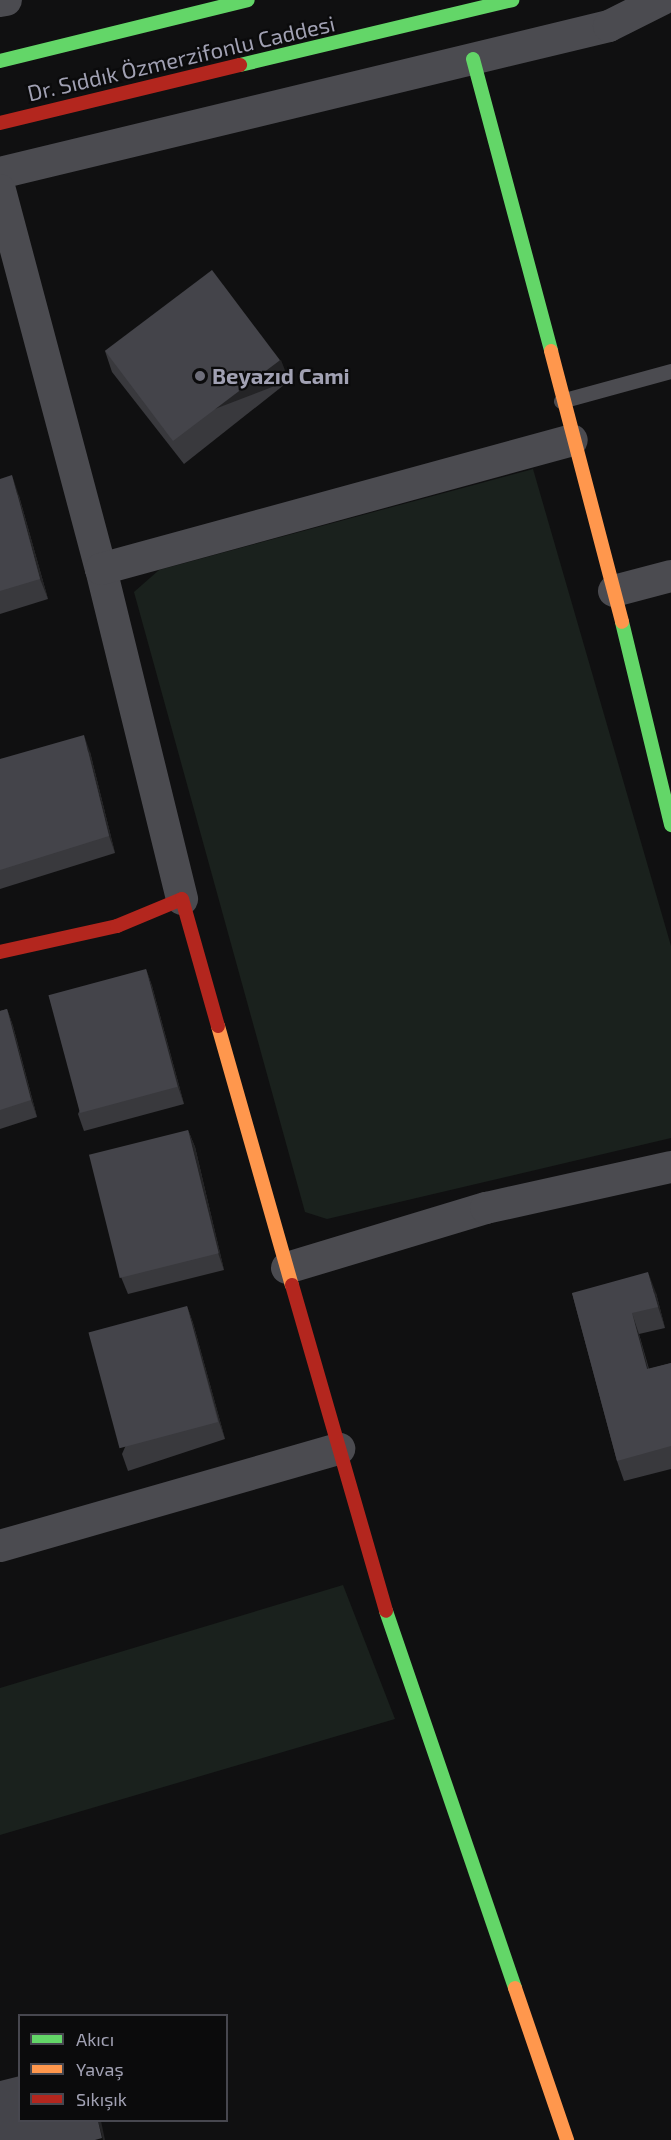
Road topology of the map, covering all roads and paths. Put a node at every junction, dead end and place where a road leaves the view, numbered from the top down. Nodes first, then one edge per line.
1 (6, 0) edge
2 (248, 0) edge
3 (512, 0) edge
4 (661, 0) edge
5 (0, 1) edge
6 (472, 59) junction
7 (0, 62) edge
8 (0, 123) edge
9 (0, 173) edge
10 (0, 190) edge
11 (671, 371) edge
12 (561, 401) junction
13 (572, 440) junction
14 (101, 569) junction
15 (671, 576) edge
16 (614, 591) junction
17 (671, 825) edge
18 (182, 899) junction
19 (0, 952) edge
20 (671, 1167) edge
21 (287, 1268) junction
22 (339, 1449) junction
23 (0, 1546) edge
24 (567, 2140) edge

1 - 5 street
2 - 7 street, Dr. Sıddık Özmerzifonlu Caddesi
3 - 8 street, Dr. Sıddık Özmerzifonlu Caddesi
4 - 6 street
6 - 9 street
6 - 12 street
10 - 14 street
11 - 12 lane
12 - 13 street
13 - 14 street
13 - 16 street
14 - 18 street
15 - 16 street
16 - 17 street
18 - 19 street
18 - 21 street
20 - 21 street
21 - 22 street
22 - 23 street
22 - 24 street

